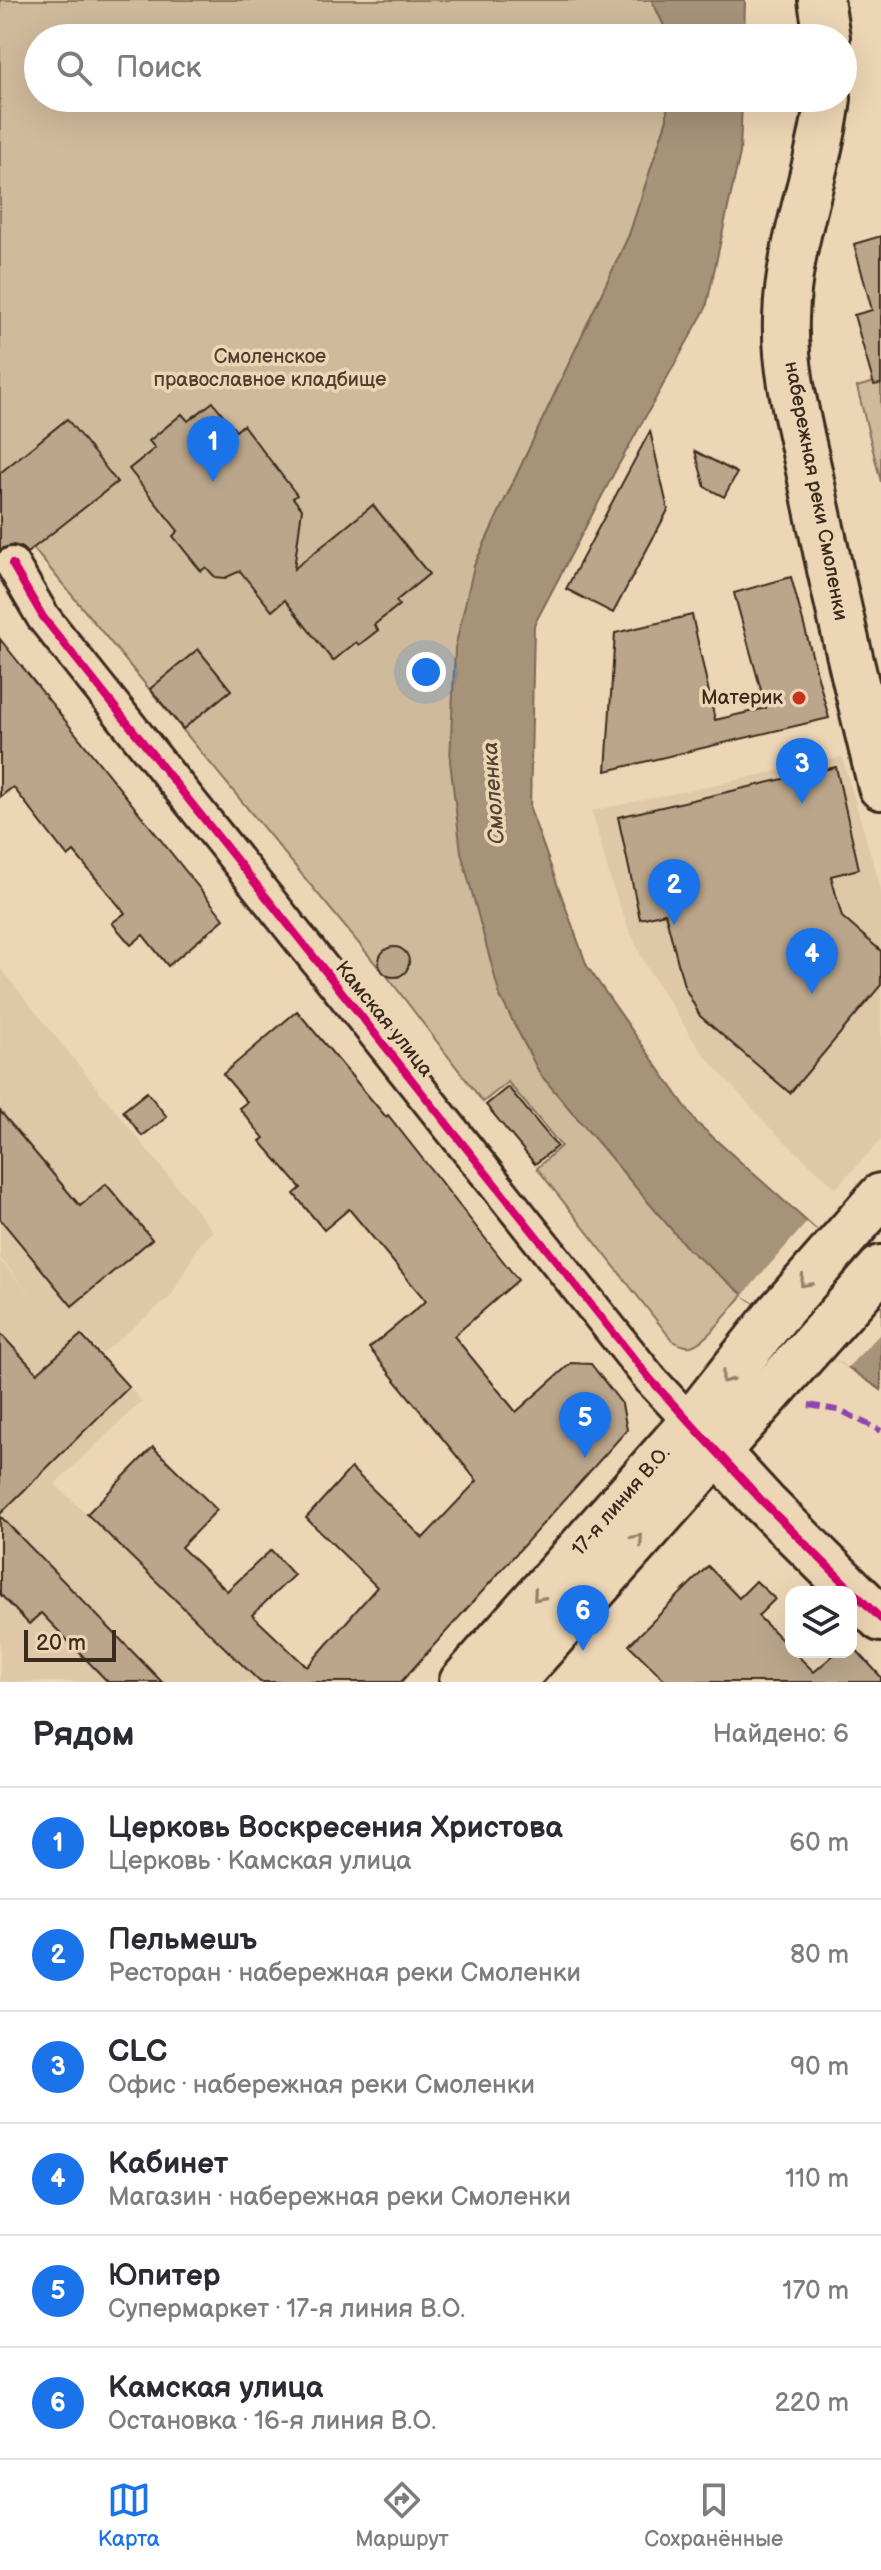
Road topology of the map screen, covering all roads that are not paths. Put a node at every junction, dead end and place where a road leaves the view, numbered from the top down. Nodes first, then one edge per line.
1 (821, 0) edge
2 (825, 24) edge
3 (826, 112) edge
4 (12, 564) dead end
5 (881, 787) edge
6 (881, 1196) edge
7 (875, 1273) edge
8 (704, 1437) junction
9 (881, 1619) edge
10 (462, 1682) edge
11 (512, 1682) edge

1 - 2 main road
3 - 5 main road, набережная реки Смоленки
4 - 8 street, Камская улица
6 -> 8 main road, 17-я линия В.О.
7 - 8 main road
8 - 9 main road, Камская улица
8 -> 10 main road, 17-я линия В.О.
11 -> 8 main road

